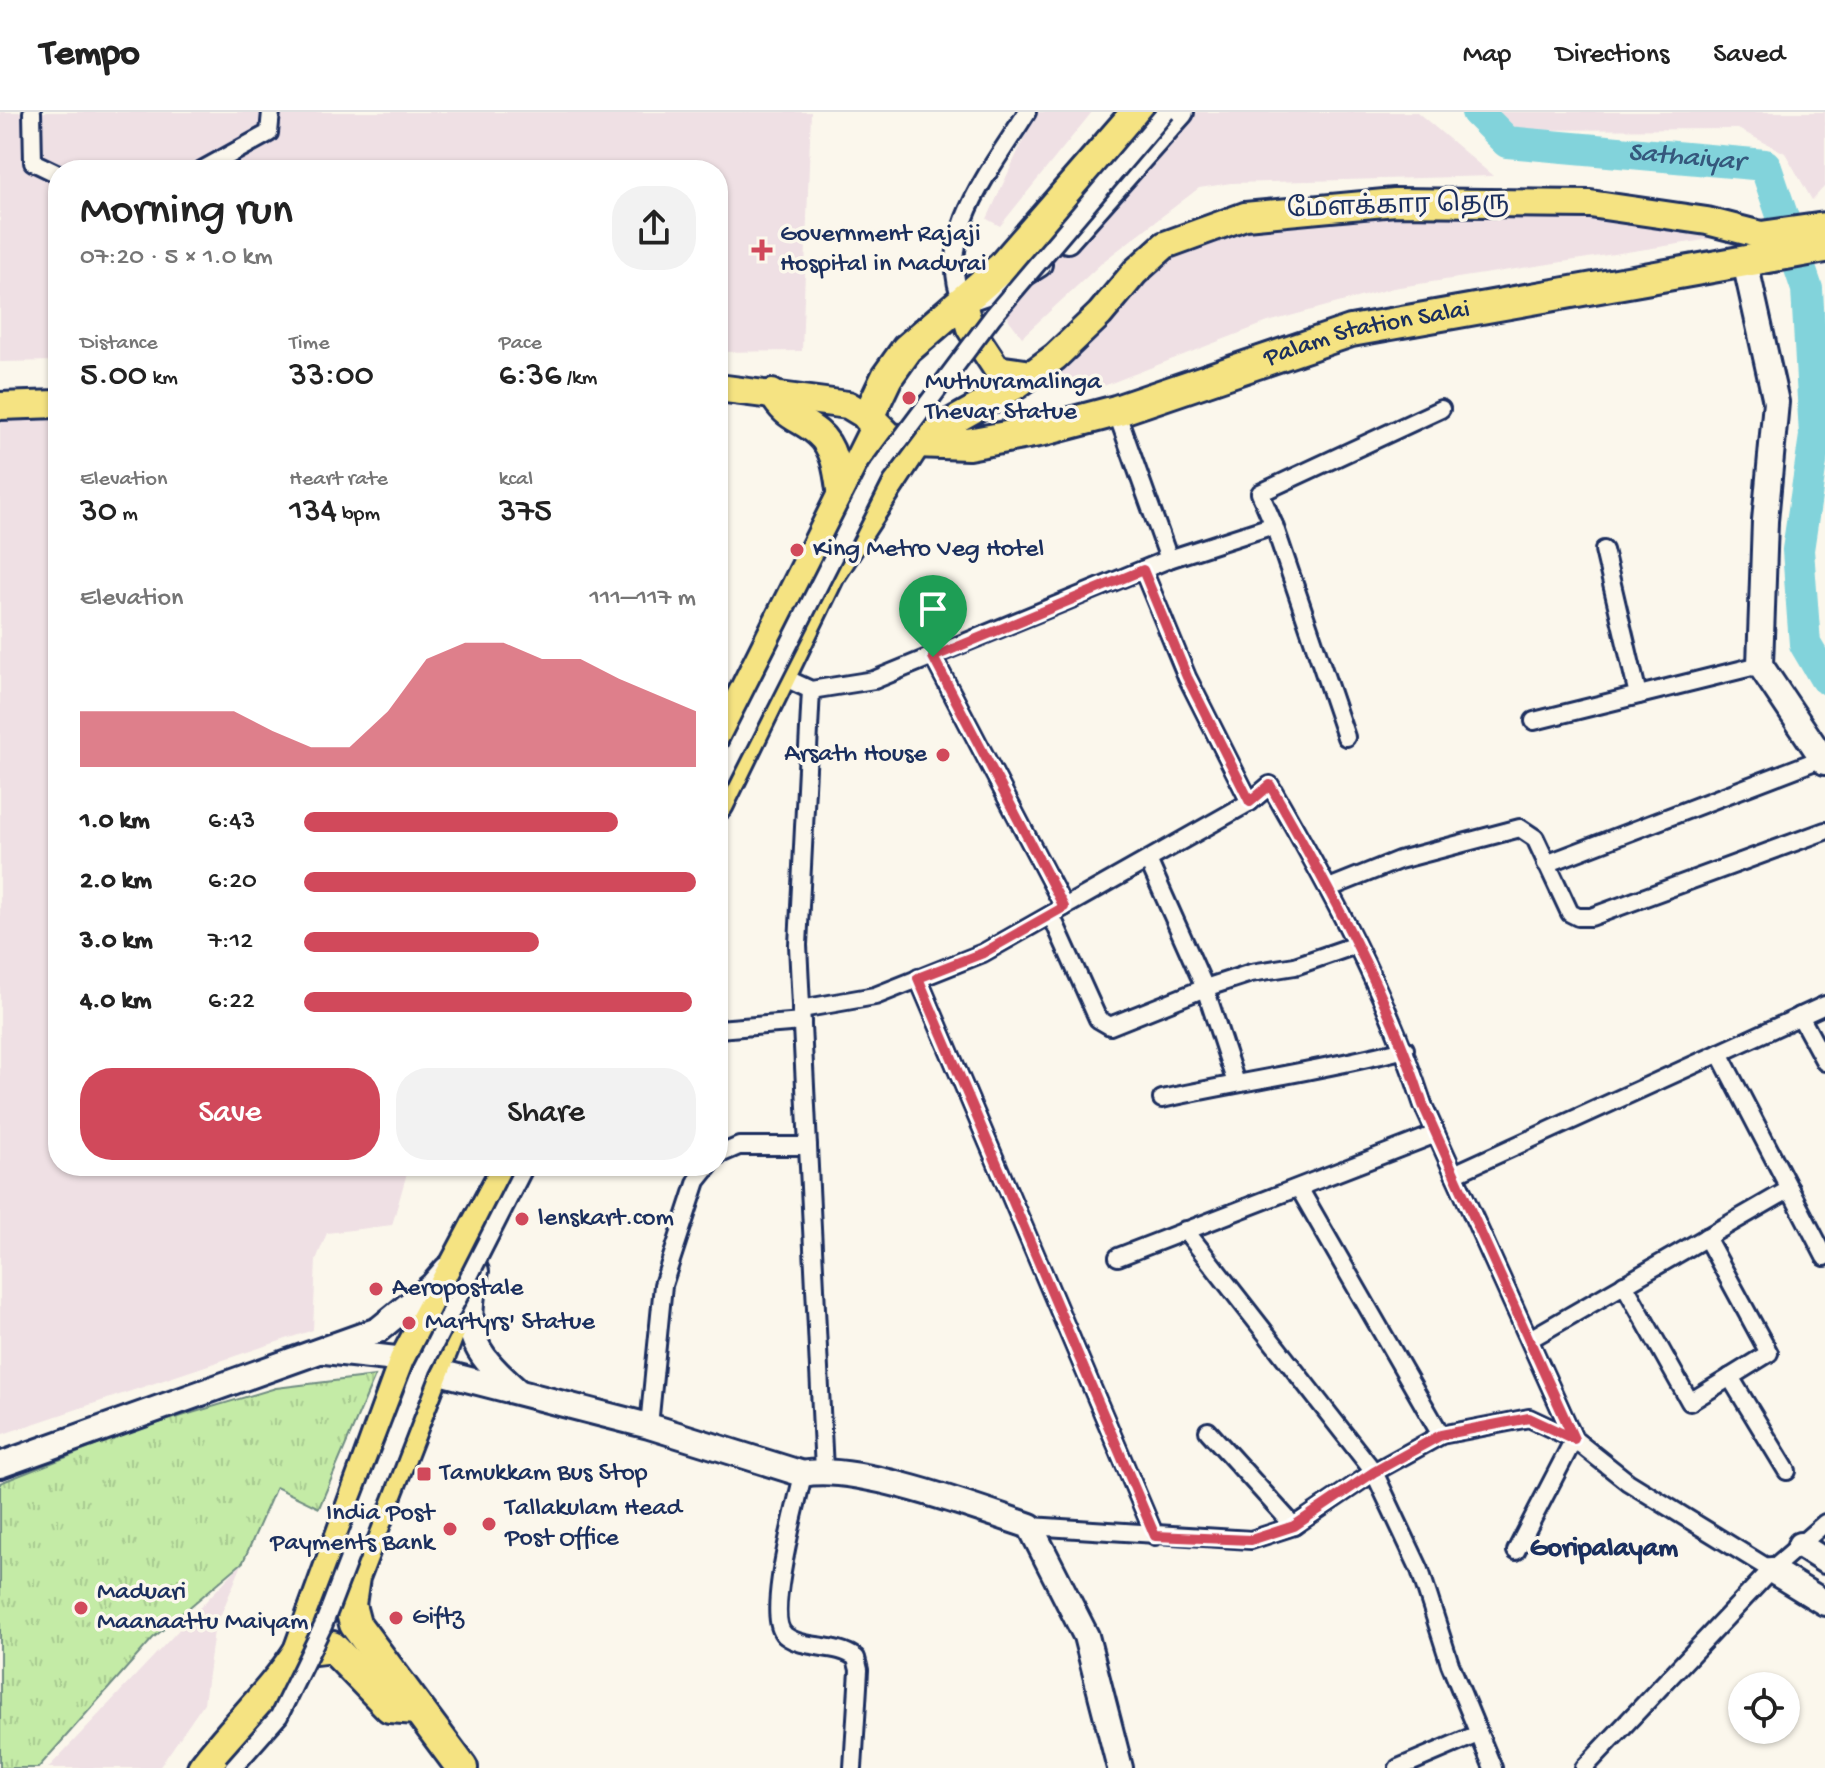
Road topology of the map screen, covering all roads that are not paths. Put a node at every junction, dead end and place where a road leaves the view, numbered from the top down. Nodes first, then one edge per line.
1 (32, 112) edge
2 (271, 112) edge
3 (1027, 112) edge
4 (1137, 112) edge
5 (1166, 112) edge
6 (1181, 112) edge
7 (220, 160) edge
8 (48, 169) edge
9 (1822, 234) edge
10 (1758, 252) junction
11 (962, 301) junction
12 (1032, 374) junction
13 (728, 389) edge
14 (772, 393) junction
15 (48, 404) edge
16 (0, 406) edge
17 (1441, 409) dead end
18 (1116, 411) junction
19 (872, 423) junction
20 (916, 442) junction
21 (841, 497) junction
22 (1274, 525) junction
23 (1604, 550) dead end
24 (1169, 559) junction
25 (1143, 570) junction
26 (933, 657) junction
27 (1760, 665) junction
28 (783, 677) junction
29 (811, 690) junction
30 (1638, 695) junction
31 (1534, 721) dead end
32 (728, 725) edge
33 (1346, 737) dead end
34 (1824, 760) edge
35 (728, 765) edge
36 (728, 784) edge
37 (1250, 802) junction
38 (1825, 831) edge
39 (1148, 860) junction
40 (1546, 864) junction
41 (1329, 888) junction
42 (1058, 911) junction
43 (1356, 945) junction
44 (918, 978) junction
45 (1205, 988) junction
46 (1825, 1005) edge
47 (801, 1016) junction
48 (1800, 1016) junction
49 (728, 1027) edge
50 (1405, 1049) junction
51 (1719, 1053) junction
52 (1825, 1062) edge
53 (1236, 1083) junction
54 (1162, 1099) dead end
55 (1436, 1134) junction
56 (808, 1146) junction
57 (728, 1151) edge
58 (1454, 1174) junction
59 (504, 1176) edge
60 (520, 1176) edge
61 (526, 1176) edge
62 (701, 1176) edge
63 (1299, 1188) junction
64 (1790, 1189) junction
65 (1185, 1230) junction
66 (1706, 1237) junction
67 (1118, 1257) dead end
68 (1825, 1257) edge
69 (471, 1258) junction
70 (1624, 1284) junction
71 (1530, 1339) junction
72 (319, 1350) junction
73 (418, 1365) junction
74 (1730, 1377) junction
75 (519, 1393) junction
76 (649, 1426) junction
77 (1208, 1431) dead end
78 (1441, 1435) junction
79 (1574, 1439) junction
80 (0, 1465) edge
81 (1787, 1471) dead end
82 (814, 1472) junction
83 (1374, 1472) junction
84 (1825, 1523) edge
85 (1030, 1526) junction
86 (1294, 1526) junction
87 (1155, 1536) junction
88 (1800, 1545) junction
89 (1516, 1551) dead end
90 (1825, 1561) edge
91 (1771, 1570) junction
92 (1825, 1603) edge
93 (299, 1651) junction
94 (417, 1709) junction
95 (1478, 1734) junction
96 (203, 1768) edge
97 (233, 1768) edge
98 (462, 1768) edge
99 (853, 1768) edge
100 (1120, 1768) edge
101 (1398, 1768) edge
102 (1493, 1768) edge
103 (1584, 1768) edge

1 - 8 street
2 - 7 street
3 - 11 street
4 - 11 highway
5 - 35 street, bridge
6 - 11 street
9 - 10 highway, Palam Station Salai
10 - 12 main road, மேளக்கார தெரு
10 - 18 highway, Palam Station Salai
10 - 27 street
11 - 12 main road
11 - 19 highway
12 - 20 main road, மேளக்கார தெரு
13 - 14 main road
14 - 19 main road
14 - 21 main road
15 - 16 main road
17 - 22 street
18 - 20 highway, Palam Station Salai
18 - 24 street
19 - 20 highway, Palam Station Salai
19 - 21 highway
20 - 28 highway
21 - 32 highway
22 - 24 street
22 - 33 street
23 - 30 street
24 - 25 street
25 - 26 street
25 - 37 street
26 - 29 street
26 - 42 street
27 - 30 street
27 - 34 street
28 - 29 street
28 - 36 highway
29 - 47 street
30 - 31 street
34 - 40 street
37 - 39 street
37 - 41 street
38 - 40 street
39 - 42 street
39 - 45 street
40 - 41 street
41 - 43 street
42 - 44 street
42 - 45 street
43 - 45 street
43 - 50 street
44 - 47 street
44 - 87 street
45 - 53 street
46 - 48 street
47 - 49 street
47 - 56 street
48 - 51 street
48 - 52 street
50 - 53 street
50 - 55 street
51 - 58 street
51 - 64 street
53 - 54 street
55 - 58 street
55 - 63 street
56 - 57 street
56 - 82 street
58 - 71 street
59 - 69 highway
60 - 97 street, bridge
61 - 69 highway
62 - 76 street
63 - 65 street
63 - 78 street
64 - 66 street
64 - 68 street
65 - 67 street
65 - 83 street
66 - 70 street
66 - 74 street
69 - 72 street
69 - 73 highway
69 - 75 street
70 - 71 street
70 - 74 street
71 - 79 street
72 - 73 street
72 - 80 street
73 - 75 street
73 - 93 highway
73 - 94 highway
74 - 81 street
75 - 76 street
76 - 82 street
77 - 86 street
78 - 79 street
78 - 83 street
79 - 89 street
79 - 91 street
82 - 85 street
82 - 99 street
83 - 86 street
83 - 95 street
84 - 88 street
85 - 87 street
85 - 100 street
86 - 87 street
88 - 90 street
88 - 91 street
91 - 92 street
91 - 103 street
93 - 94 highway
93 - 96 highway
94 - 98 highway
95 - 101 street
95 - 102 street

